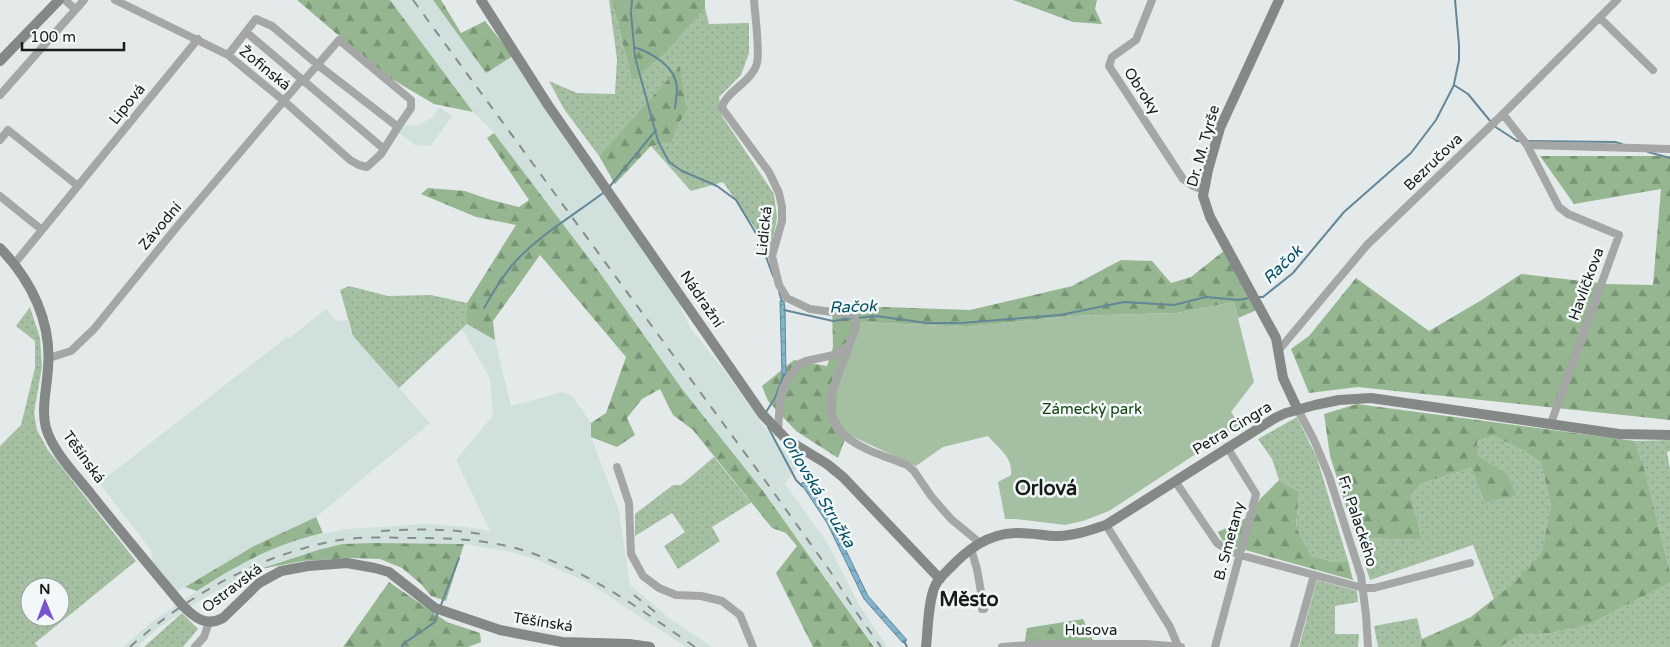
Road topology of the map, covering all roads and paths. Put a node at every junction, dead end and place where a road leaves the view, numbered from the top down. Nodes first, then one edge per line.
1 (59, 0) edge
2 (65, 0) edge
3 (84, 0) edge
4 (115, 0) edge
5 (480, 0) edge
6 (754, 0) edge
7 (1152, 0) edge
8 (1279, 0) edge
9 (1617, 0) edge
10 (75, 9) junction
11 (1600, 18) junction
12 (246, 32) junction
13 (198, 40) junction
14 (228, 55) junction
15 (0, 60) edge
16 (318, 65) junction
17 (1653, 70) dead end
18 (303, 81) junction
19 (0, 95) edge
20 (284, 101) junction
21 (1503, 114) junction
22 (398, 127) junction
23 (0, 140) edge
24 (1527, 145) junction
25 (1670, 149) edge
26 (383, 152) junction
27 (78, 186) junction
28 (1204, 190) junction
29 (0, 196) edge
30 (42, 230) junction
31 (0, 248) edge
32 (15, 263) junction
33 (849, 345) junction
34 (1278, 351) junction
35 (49, 358) junction
36 (1298, 410) junction
37 (1551, 424) junction
38 (778, 432) junction
39 (1670, 435) edge
40 (1227, 447) junction
41 (617, 467) dead end
42 (1175, 481) junction
43 (1106, 525) junction
44 (980, 543) junction
45 (971, 549) junction
46 (1240, 555) junction
47 (1470, 563) dead end
48 (1314, 575) junction
49 (940, 578) junction
50 (1363, 588) junction
51 (435, 608) joint
52 (982, 609) dead end
53 (209, 622) junction
54 (1179, 646) edge
55 (194, 647) edge
56 (650, 647) edge
57 (753, 647) edge
58 (926, 647) edge
59 (1002, 647) edge
60 (1214, 647) edge
61 (1294, 647) edge
62 (1368, 647) edge

1 - 15 street
2 - 10 street
3 - 10 street
4 - 13 street, Žofinská
5 - 38 street, Nádražní
6 - 33 street, Lidická
7 - 28 street, Obroky
8 - 28 street, Dr. M. Tyrše
9 - 11 street, Bezručova
10 - 19 street
11 - 17 street
11 - 21 street, Bezručova
12 - 14 street
12 - 16 street
12 - 18 street
13 - 14 street, Žofinská
13 - 27 street, Lipová
14 - 20 street, Žofinská
16 - 18 street, Závodní
16 - 22 street
16 - 22 street, Závodní
18 - 20 street, Závodní
18 - 26 street
20 - 26 street, Žofinská
20 - 35 street, Závodní
21 - 24 street, Havlíčkova
21 - 34 street, Bezručova
22 - 26 street
23 - 27 street
24 - 25 street
24 - 37 street, Havlíčkova
27 - 30 street, Lipová
28 - 34 street, Dr. M. Tyrše
29 - 30 street
30 - 32 street, Lipová
31 - 32 street, Těšínská
32 - 35 street, Těšínská
33 - 38 street
33 - 44 street, Lidická
34 - 36 street, Dr. M. Tyrše
35 - 53 street, Těšínská
36 - 37 street, Petra Cingra
36 - 40 street, Petra Cingra
36 - 50 street, Fr. Palackého
37 - 39 street, Petra Cingra
38 - 49 street, Nádražní
40 - 42 street, Petra Cingra
40 - 46 street, B. Smetany
41 - 57 street
42 - 43 street, Petra Cingra
42 - 46 street
43 - 44 street, Petra Cingra
43 - 54 street
44 - 45 street, Petra Cingra
45 - 49 street, Petra Cingra
45 - 52 street
46 - 48 street
46 - 60 street, B. Smetany
47 - 50 street
48 - 50 street
48 - 61 street
49 - 58 street, Petra Cingra
50 - 62 street, Fr. Palackého
51 - 53 street, Ostravská
51 - 56 street, Těšínská
53 - 55 street, Ostravská
54 - 59 street, Husova

